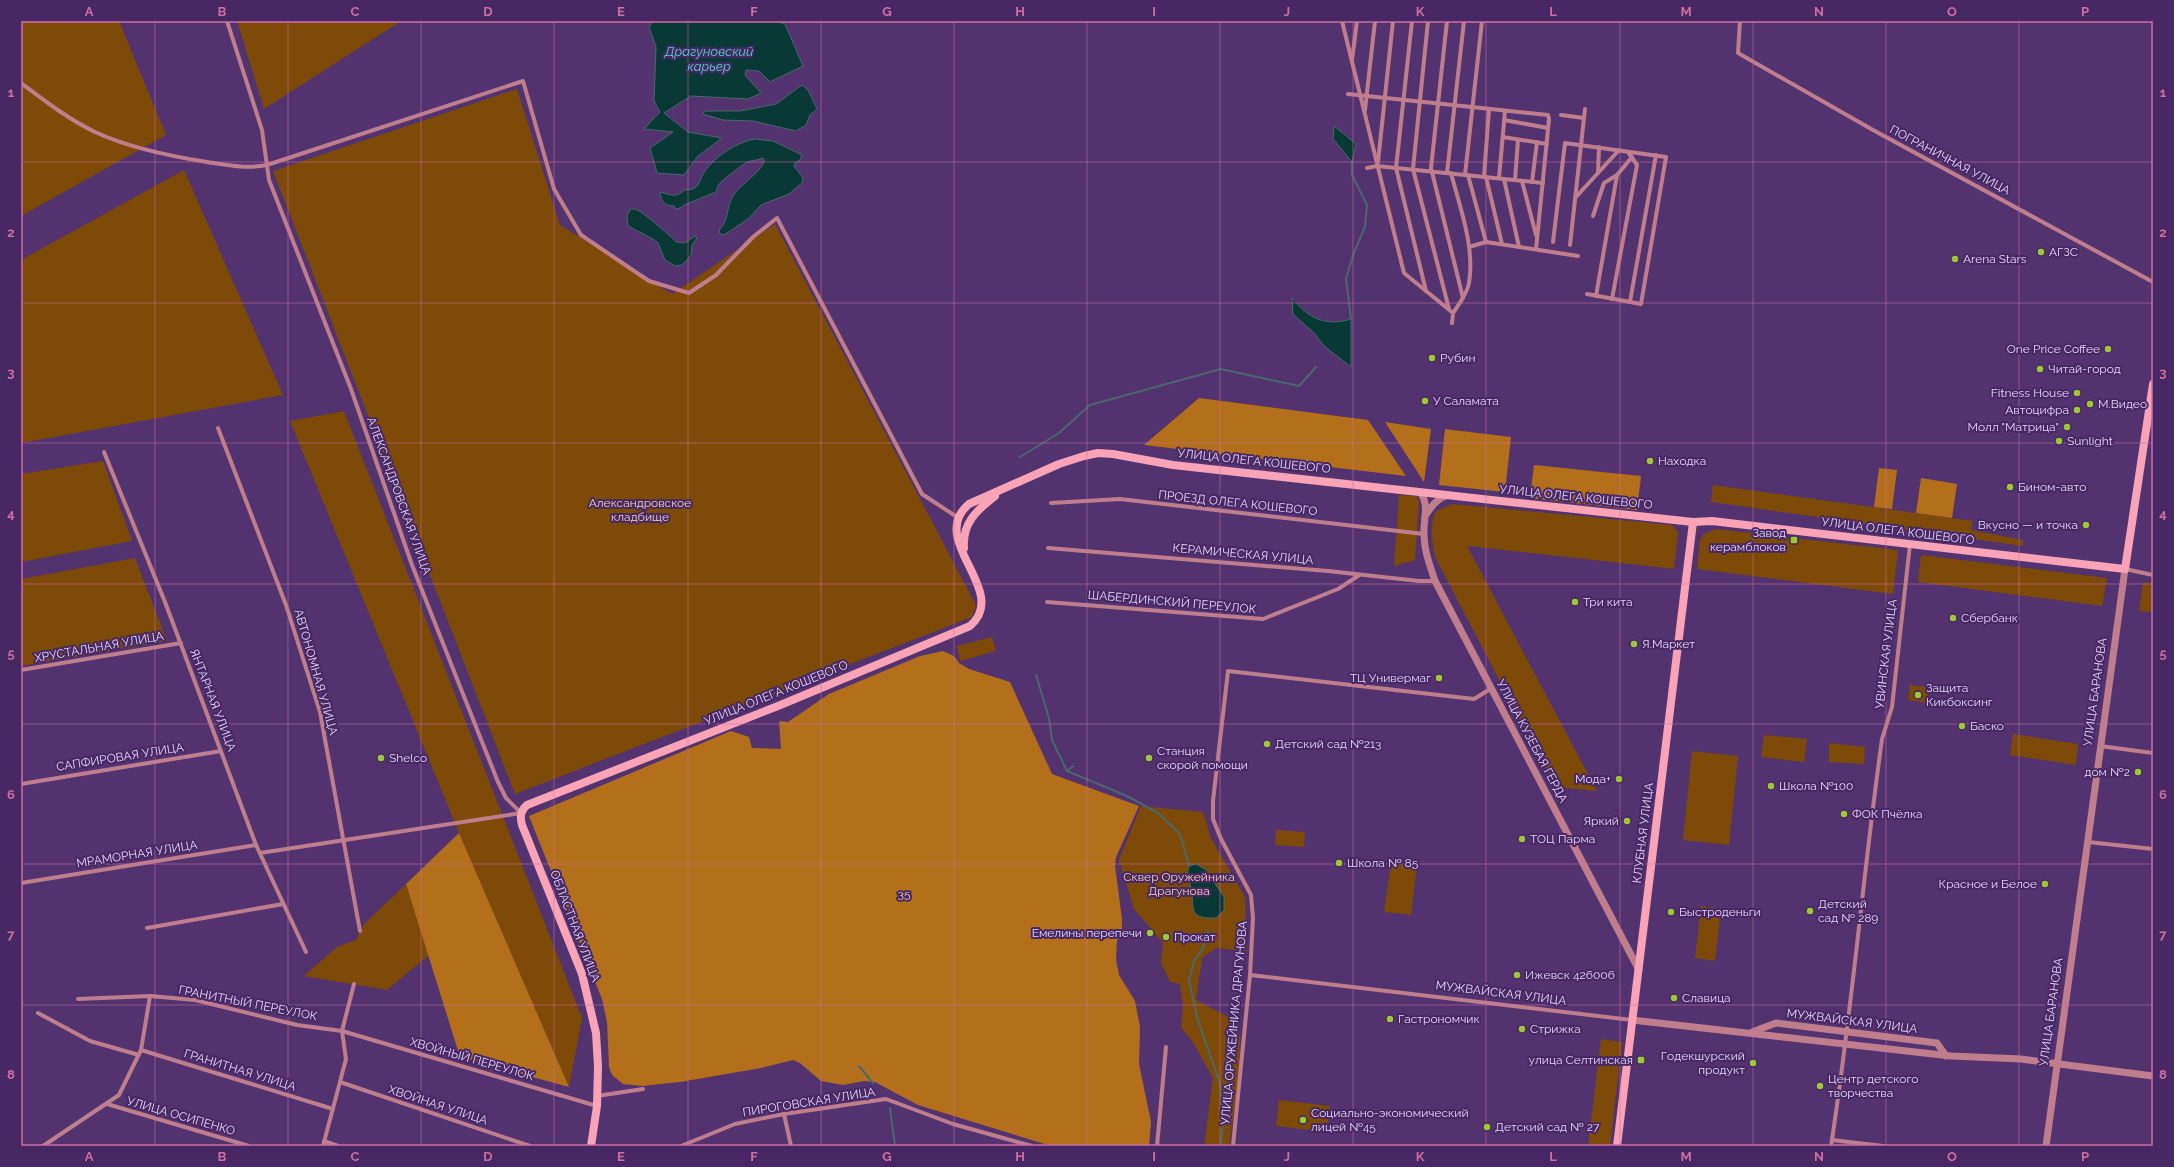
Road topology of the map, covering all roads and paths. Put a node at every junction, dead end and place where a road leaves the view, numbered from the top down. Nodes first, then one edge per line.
1 (226, 21) edge
2 (1342, 21) edge
3 (1357, 21) edge
4 (1375, 21) edge
5 (1393, 21) edge
6 (1412, 21) edge
7 (1428, 21) edge
8 (1447, 21) edge
9 (1464, 21) edge
10 (1482, 21) edge
11 (1740, 21) edge
12 (1352, 62) junction
13 (21, 83) edge
14 (1348, 94) dead end
15 (1360, 94) junction
16 (1367, 95) junction
17 (1385, 97) junction
18 (1403, 99) junction
19 (1420, 101) junction
20 (1438, 103) junction
21 (1455, 105) junction
22 (1473, 107) junction
23 (1585, 108) dead end
24 (1489, 109) junction
25 (1505, 111) junction
26 (1364, 112) junction
27 (1561, 115) dead end
28 (1584, 118) junction
29 (1504, 120) junction
30 (1548, 128) junction
31 (1503, 137) junction
32 (1518, 140) junction
33 (1537, 142) junction
34 (1547, 144) junction
35 (1581, 145) junction
36 (1599, 148) junction
37 (1619, 150) junction
38 (1628, 152) junction
39 (1656, 155) junction
40 (1632, 157) junction
41 (267, 165) junction
42 (1377, 166) junction
43 (1367, 168) dead end
44 (1396, 168) junction
45 (1413, 169) junction
46 (1432, 171) junction
47 (1449, 173) junction
48 (1598, 173) junction
49 (1467, 175) junction
50 (1617, 175) junction
51 (1485, 177) junction
52 (1501, 179) junction
53 (1514, 180) junction
54 (1522, 181) junction
55 (1532, 182) junction
56 (1543, 183) junction
57 (1575, 198) junction
58 (1592, 216) dead end
59 (1537, 238) junction
60 (1486, 242) junction
61 (1553, 242) dead end
62 (1502, 244) junction
63 (1570, 245) dead end
64 (1469, 246) junction
65 (1519, 247) junction
66 (1536, 249) junction
67 (1578, 256) dead end
68 (2153, 282) edge
69 (1426, 291) junction
70 (1587, 294) dead end
71 (1596, 296) junction
72 (1463, 298) junction
73 (1612, 299) junction
74 (1630, 302) junction
75 (1451, 311) junction
76 (1452, 323) dead end
77 (2153, 384) edge
78 (218, 428) dead end
79 (104, 452) dead end
80 (1003, 489) junction
81 (1420, 492) junction
82 (1449, 495) junction
83 (1051, 503) dead end
84 (1425, 516) junction
85 (957, 517) junction
86 (1693, 522) junction
87 (1424, 534) junction
88 (1910, 544) junction
89 (1048, 548) dead end
90 (965, 555) junction
91 (2125, 569) junction
92 (2153, 575) edge
93 (1358, 576) junction
94 (1435, 581) junction
95 (1047, 602) dead end
96 (181, 643) junction
97 (21, 670) edge
98 (1492, 688) junction
99 (2100, 746) junction
100 (221, 751) junction
101 (2153, 753) edge
102 (21, 784) edge
103 (521, 813) junction
104 (344, 840) junction
105 (2088, 842) junction
106 (256, 845) junction
107 (2153, 849) edge
108 (260, 853) junction
109 (21, 883) edge
110 (283, 904) junction
111 (147, 928) dead end
112 (360, 931) dead end
113 (306, 952) dead end
114 (1639, 970) junction
115 (1250, 975) junction
116 (354, 984) dead end
117 (150, 996) junction
118 (78, 999) dead end
119 (38, 1013) dead end
120 (1632, 1020) junction
121 (342, 1031) junction
122 (1847, 1031) junction
123 (1750, 1033) junction
124 (1845, 1044) junction
125 (1166, 1047) dead end
126 (141, 1050) junction
127 (139, 1055) junction
128 (1946, 1056) junction
129 (2056, 1064) junction
130 (2153, 1076) edge
131 (340, 1082) junction
132 (643, 1089) dead end
133 (597, 1096) junction
134 (107, 1104) junction
135 (597, 1106) junction
136 (333, 1109) junction
137 (784, 1114) junction
138 (1832, 1140) junction
139 (323, 1144) edge
140 (43, 1146) edge
141 (249, 1146) edge
142 (338, 1146) edge
143 (530, 1146) edge
144 (591, 1146) edge
145 (681, 1146) edge
146 (791, 1146) edge
147 (1032, 1146) edge
148 (1157, 1146) edge
149 (1233, 1146) edge
150 (1617, 1146) edge
151 (1831, 1146) edge
152 (1883, 1146) edge
153 (2046, 1146) edge

1 - 41 street, АЛЕКСАНДРОВСКАЯ УЛИЦА
2 - 12 street
3 - 12 street
4 - 16 street
5 - 17 street
6 - 18 street
7 - 19 street
8 - 20 street
9 - 21 street
10 - 22 street
11 - 68 street, ПОГРАНИЧНАЯ УЛИЦА
12 - 15 street
13 - 41 street
14 - 15 street
15 - 16 street
15 - 26 street
16 - 17 street
16 - 26 street
17 - 18 street
17 - 42 street
18 - 19 street
18 - 44 street
19 - 20 street
19 - 45 street
20 - 21 street
20 - 46 street
21 - 22 street
21 - 47 street
22 - 24 street
22 - 49 street
23 - 28 street
24 - 25 street
24 - 51 street
25 - 29 street
25 - 30 street
26 - 42 street
27 - 28 street
28 - 35 street
29 - 30 street
29 - 31 street
30 - 34 street
31 - 32 street
31 - 52 street
32 - 33 street
32 - 53 street
33 - 34 street
33 - 55 street
34 - 56 street
35 - 36 street
35 - 57 street
35 - 61 street
36 - 37 street
36 - 48 street
37 - 38 street
37 - 48 street
38 - 39 street
38 - 40 street
39 - 74 street
39 - 74 street
40 - 50 street
40 - 73 street
41 - 85 street
41 - 103 street, АЛЕКСАНДРОВСКАЯ УЛИЦА
42 - 43 street
42 - 44 street
42 - 69 street
44 - 45 street
44 - 69 street
45 - 46 street
45 - 75 street
46 - 47 street
46 - 72 street
47 - 49 street
47 - 64 street
48 - 57 street
49 - 51 street
49 - 60 street
50 - 58 street
50 - 71 street
51 - 52 street
51 - 62 street
52 - 53 street
52 - 65 street
53 - 54 street
54 - 55 street
54 - 59 street
55 - 56 street
56 - 59 street
57 - 63 street
59 - 66 street
60 - 62 street
60 - 64 street
62 - 65 street
64 - 72 street
65 - 66 street
66 - 67 street
69 - 75 street
70 - 71 street
71 - 73 street
72 - 75 street
73 - 74 street
75 - 76 street
77 - 91 main road, УЛИЦА БАРАНОВА
78 - 104 street, АВТОНОМНАЯ УЛИЦА
79 - 96 street, ЯНТАРНАЯ УЛИЦА
80 - 81 main road, УЛИЦА ОЛЕГА КОШЕВОГО
80 - 85 main road, УЛИЦА ОЛЕГА КОШЕВОГО
80 - 90 main road, УЛИЦА ОЛЕГА КОШЕВОГО
81 - 82 main road, УЛИЦА ОЛЕГА КОШЕВОГО
81 - 84 street, УЛИЦА КУЗЕБАЯ ГЕРДА
82 - 84 street
82 - 86 main road, УЛИЦА ОЛЕГА КОШЕВОГО
83 - 87 street, ПРОЕЗД ОЛЕГА КОШЕВОГО
84 - 87 street, УЛИЦА КУЗЕБАЯ ГЕРДА
85 - 90 main road, УЛИЦА ОЛЕГА КОШЕВОГО
86 - 88 main road, УЛИЦА ОЛЕГА КОШЕВОГО
86 - 114 main road, КЛУБНАЯ УЛИЦА
87 - 94 street, УЛИЦА КУЗЕБАЯ ГЕРДА
88 - 91 main road, УЛИЦА ОЛЕГА КОШЕВОГО
88 - 122 street, УВИНСКАЯ УЛИЦА
89 - 93 street, КЕРАМИЧЕСКАЯ УЛИЦА
90 - 103 main road, УЛИЦА ОЛЕГА КОШЕВОГО
91 - 92 street, УЛИЦА ОЛЕГА КОШЕВОГО
91 - 99 street, УЛИЦА БАРАНОВА
93 - 94 street, КЕРАМИЧЕСКАЯ УЛИЦА
93 - 95 street, ШАБЕРДИНСКИЙ ПЕРЕУЛОК
94 - 98 street, УЛИЦА КУЗЕБАЯ ГЕРДА
96 - 97 street, ХРУСТАЛЬНАЯ УЛИЦА
96 - 100 street, ЯНТАРНАЯ УЛИЦА
98 - 114 street, УЛИЦА КУЗЕБАЯ ГЕРДА
98 - 115 street, УЛИЦА ОРУЖЕЙНИКА ДРАГУНОВА
99 - 101 street
99 - 105 street, УЛИЦА БАРАНОВА
100 - 102 street, САПФИРОВАЯ УЛИЦА
100 - 106 street, ЯНТАРНАЯ УЛИЦА
103 - 104 street
103 - 133 main road, ОБЛАСТНАЯ УЛИЦА
104 - 108 street
104 - 112 street, АВТОНОМНАЯ УЛИЦА
105 - 107 street
105 - 129 street, УЛИЦА БАРАНОВА
106 - 108 street, ЯНТАРНАЯ УЛИЦА
106 - 109 street, МРАМОРНАЯ УЛИЦА
108 - 110 street, ЯНТАРНАЯ УЛИЦА
110 - 111 street
110 - 113 street, ЯНТАРНАЯ УЛИЦА
114 - 120 main road, КЛУБНАЯ УЛИЦА
115 - 120 street, МУЖВАЙСКАЯ УЛИЦА
115 - 149 street, УЛИЦА ОРУЖЕЙНИКА ДРАГУНОВА
116 - 121 street
117 - 118 street, ГРАНИТНЫЙ ПЕРЕУЛОК
117 - 121 street, ГРАНИТНЫЙ ПЕРЕУЛОК
117 - 126 street
119 - 127 street
120 - 123 street, МУЖВАЙСКАЯ УЛИЦА
120 - 150 main road, КЛУБНАЯ УЛИЦА
121 - 131 street
121 - 135 street, ХВОЙНЫЙ ПЕРЕУЛОК
122 - 123 street, МУЖВАЙСКАЯ УЛИЦА
122 - 124 street, УВИНСКАЯ УЛИЦА
122 - 128 street, МУЖВАЙСКАЯ УЛИЦА
123 - 124 street, МУЖВАЙСКАЯ УЛИЦА
124 - 128 street, МУЖВАЙСКАЯ УЛИЦА
124 - 138 street, УВИНСКАЯ УЛИЦА
125 - 148 street
126 - 127 street
126 - 136 street, ГРАНИТНАЯ УЛИЦА
127 - 134 street
128 - 129 street, МУЖВАЙСКАЯ УЛИЦА
129 - 130 street, МУЖВАЙСКАЯ УЛИЦА
129 - 153 street, УЛИЦА БАРАНОВА
131 - 136 street
131 - 143 street, ХВОЙНАЯ УЛИЦА
132 - 133 street
133 - 135 main road, ОБЛАСТНАЯ УЛИЦА
134 - 140 street
134 - 141 street, УЛИЦА ОСИПЕНКО
135 - 144 main road, ОБЛАСТНАЯ УЛИЦА
136 - 139 street
137 - 145 street, ПИРОГОВСКАЯ УЛИЦА
137 - 146 street
137 - 147 street, ПИРОГОВСКАЯ УЛИЦА
138 - 151 street, УВИНСКАЯ УЛИЦА
138 - 152 street
139 - 142 street

